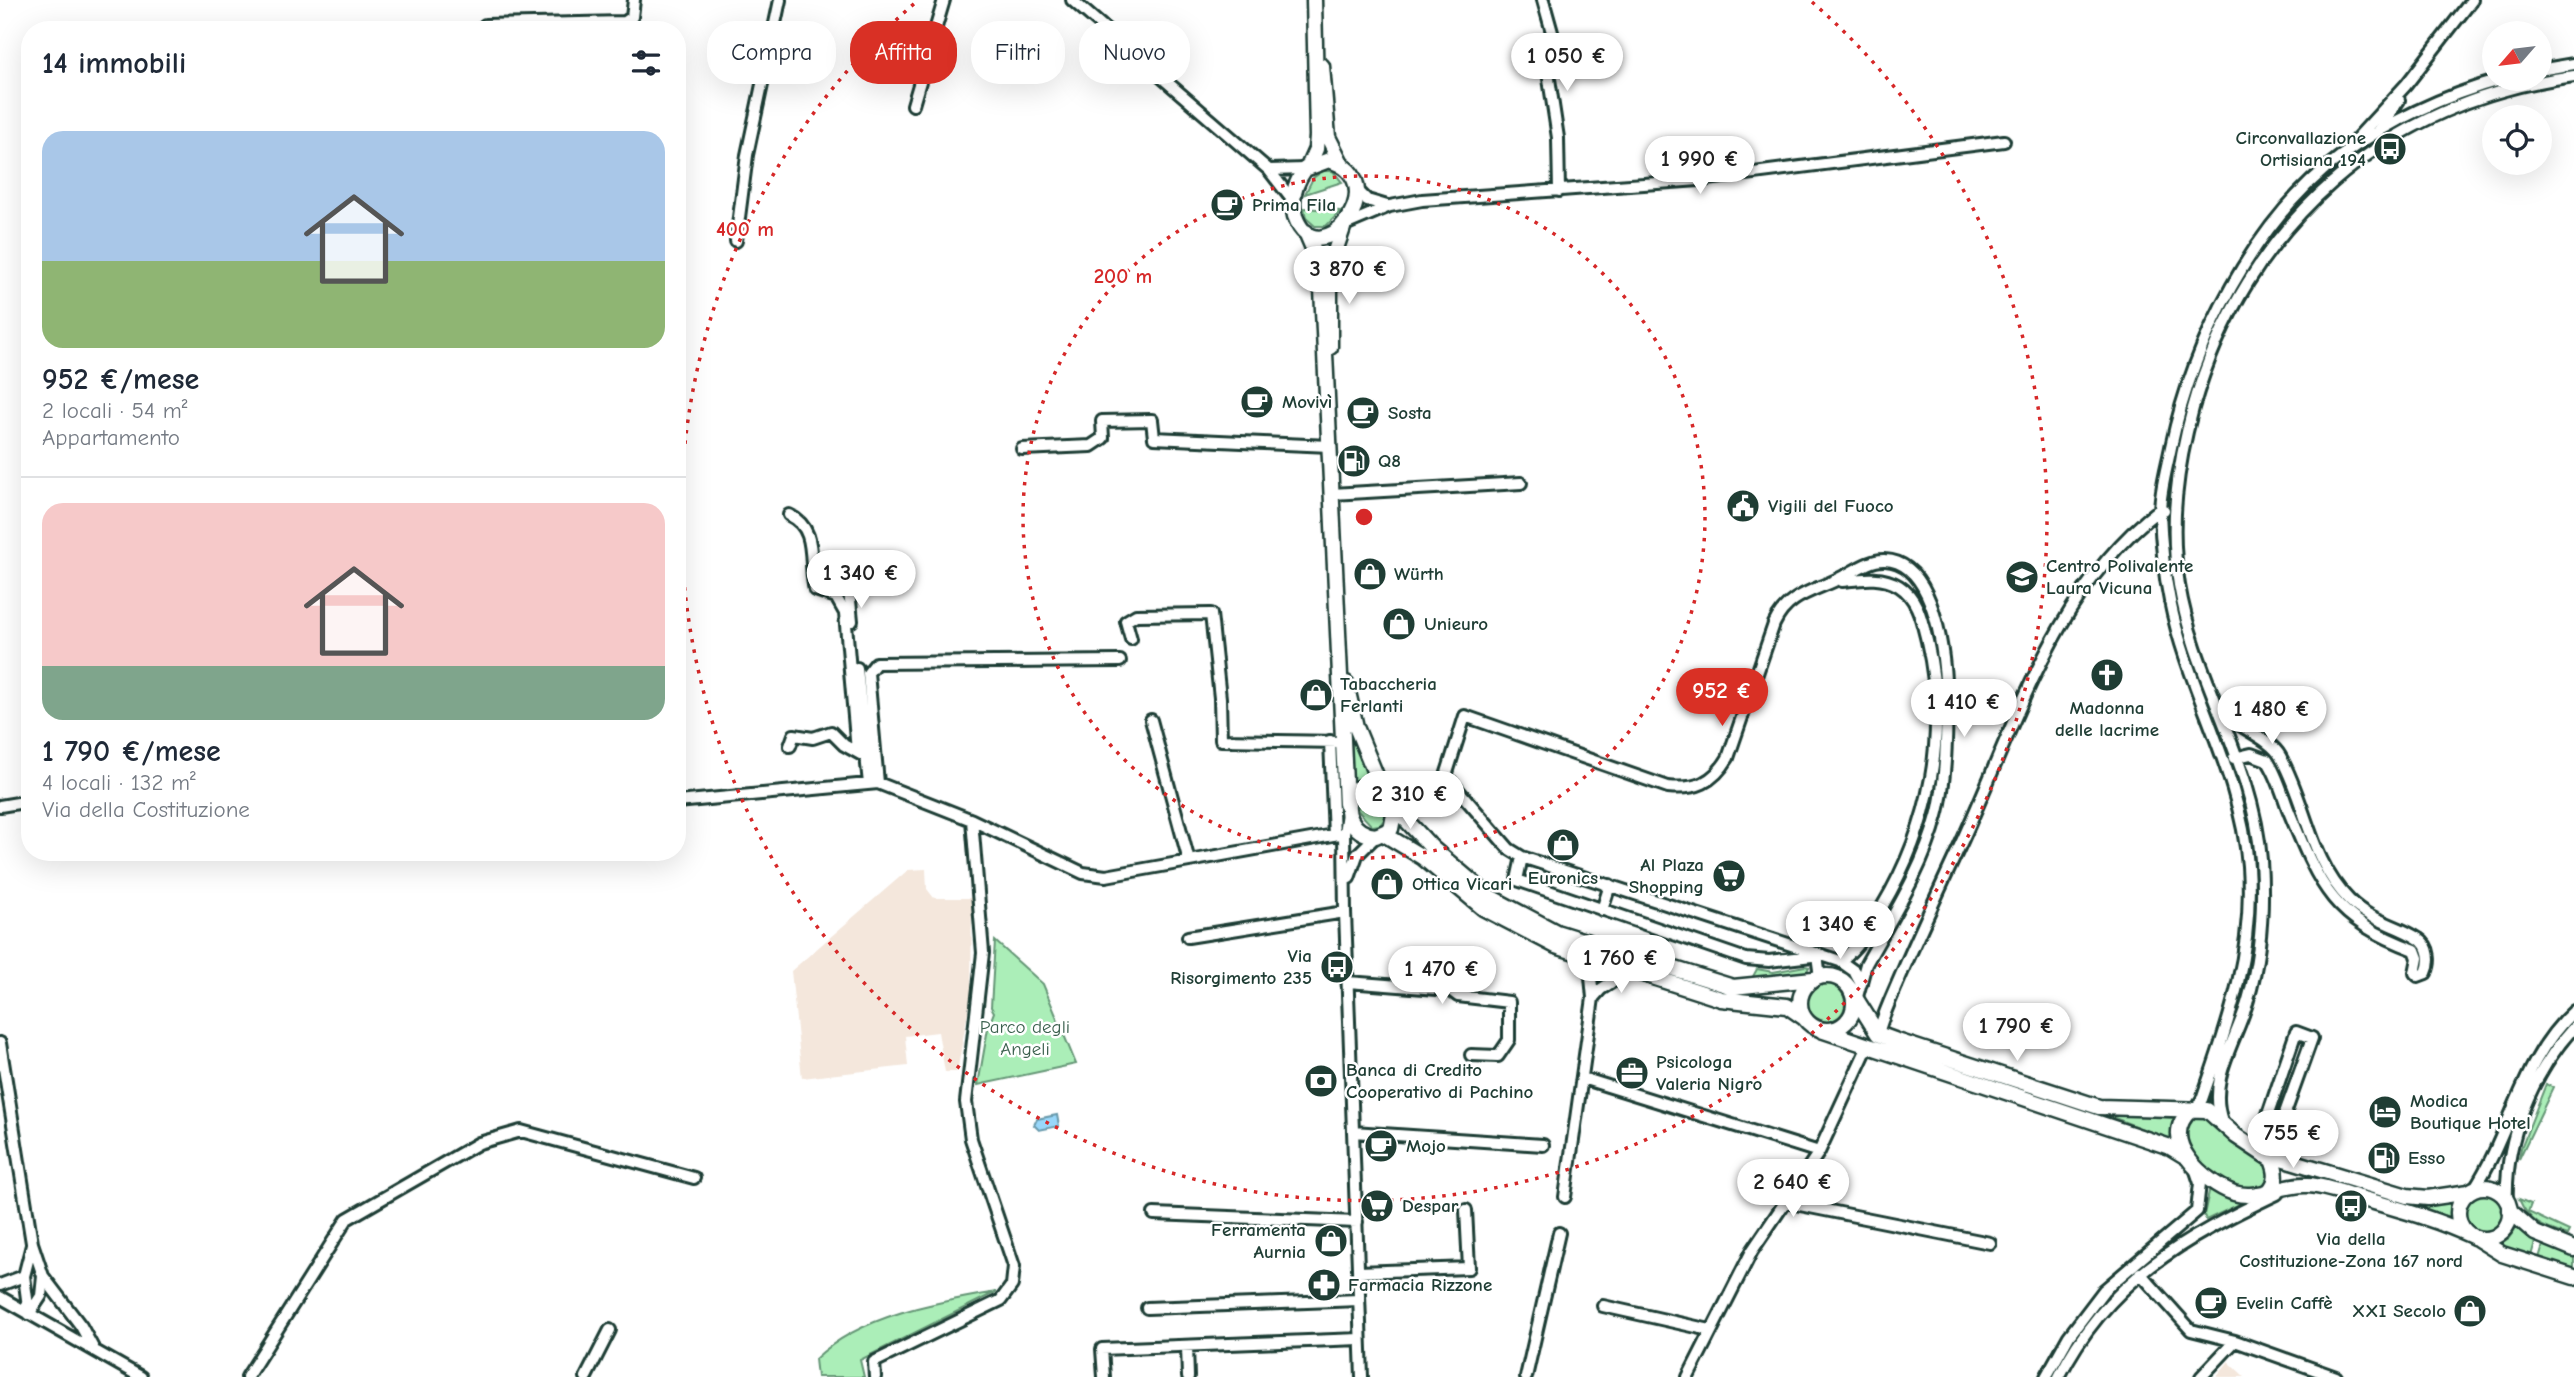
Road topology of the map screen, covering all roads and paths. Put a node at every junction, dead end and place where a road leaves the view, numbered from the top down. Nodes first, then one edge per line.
1 (634, 0) edge
2 (780, 0) edge
3 (944, 0) edge
4 (1072, 0) edge
5 (1314, 0) edge
6 (1543, 0) edge
7 (2472, 0) edge
8 (626, 21) edge
9 (1315, 24) junction
10 (2574, 64) edge
11 (2552, 68) edge
12 (2574, 76) edge
13 (2406, 85) junction
14 (2482, 87) edge
15 (2399, 100) junction
16 (913, 105) dead end
17 (2414, 112) junction
18 (2373, 130) junction
19 (2390, 138) junction
20 (2004, 141) dead end
21 (2362, 158) junction
22 (1343, 166) junction
23 (1307, 168) junction
24 (1269, 170) junction
25 (1355, 188) junction
26 (1559, 191) junction
27 (1293, 201) junction
28 (1390, 206) junction
29 (1344, 226) junction
30 (1306, 232) junction
31 (736, 241) dead end
32 (2244, 277) junction
33 (1327, 376) junction
34 (1330, 446) junction
35 (1022, 449) dead end
36 (1521, 483) dead end
37 (1332, 494) junction
38 (2160, 509) junction
39 (2174, 511) junction
40 (789, 515) dead end
41 (1835, 581) junction
42 (849, 590) dead end
43 (1338, 630) junction
44 (1131, 639) dead end
45 (1121, 661) dead end
46 (2216, 704) junction
47 (1151, 720) dead end
48 (2250, 734) junction
49 (2230, 737) junction
50 (1335, 741) junction
51 (2217, 741) junction
52 (790, 746) dead end
53 (2251, 754) junction
54 (862, 755) junction
55 (2225, 762) junction
56 (2240, 763) junction
57 (874, 784) junction
58 (1382, 790) junction
59 (686, 801) edge
60 (21, 802) edge
61 (0, 806) edge
62 (1395, 808) junction
63 (1346, 809) junction
64 (972, 820) junction
65 (1339, 834) junction
66 (1380, 835) junction
67 (1522, 857) junction
68 (1189, 861) junction
69 (1610, 885) junction
70 (1346, 891) junction
71 (1602, 910) junction
72 (1345, 912) junction
73 (1188, 937) dead end
74 (2247, 938) junction
75 (2260, 939) junction
76 (1582, 954) junction
77 (1817, 955) junction
78 (1837, 961) junction
79 (1631, 970) junction
80 (1818, 975) junction
81 (1348, 982) junction
82 (1855, 996) junction
83 (1593, 998) junction
84 (2574, 1011) edge
85 (1803, 1017) junction
86 (2574, 1027) edge
87 (1821, 1030) junction
88 (1878, 1034) junction
89 (0, 1043) edge
90 (1868, 1046) junction
91 (1471, 1055) dead end
92 (2535, 1071) junction
93 (1582, 1078) junction
94 (2193, 1110) junction
95 (2222, 1121) junction
96 (2281, 1128) junction
97 (1353, 1132) junction
98 (1543, 1145) dead end
99 (1819, 1152) junction
100 (2267, 1154) junction
101 (2191, 1162) junction
102 (694, 1178) dead end
103 (2297, 1185) junction
104 (2472, 1190) junction
105 (2267, 1192) junction
106 (1564, 1198) dead end
107 (1785, 1202) junction
108 (2252, 1206) junction
109 (2508, 1206) junction
110 (1466, 1210) dead end
111 (2197, 1211) junction
112 (1154, 1214) dead end
113 (1357, 1222) junction
114 (2203, 1231) junction
115 (1559, 1233) dead end
116 (2475, 1238) junction
117 (32, 1243) junction
118 (1990, 1243) dead end
119 (2574, 1249) edge
120 (1358, 1272) junction
121 (2140, 1273) junction
122 (24, 1276) junction
123 (43, 1276) junction
124 (2574, 1277) edge
125 (0, 1284) edge
126 (0, 1297) edge
127 (1359, 1300) junction
128 (1603, 1306) dead end
129 (1147, 1308) dead end
130 (29, 1314) junction
131 (611, 1330) dead end
132 (1710, 1330) junction
133 (1360, 1339) junction
134 (2235, 1341) junction
135 (1187, 1346) junction
136 (94, 1350) junction
137 (141, 1377) edge
138 (247, 1377) edge
139 (586, 1377) edge
140 (875, 1377) edge
141 (1104, 1377) edge
142 (1188, 1377) edge
143 (1362, 1377) edge
144 (1526, 1377) edge
145 (1688, 1377) edge
146 (2046, 1377) edge
147 (2059, 1377) edge
148 (2201, 1377) edge
149 (2336, 1377) edge

1 - 8 street
2 - 31 street
3 - 16 street
4 - 24 street
5 - 9 main road
6 - 26 street
7 - 13 street
9 - 22 main road
9 - 23 main road
10 - 11 street
12 - 19 street
13 - 15 street
13 - 18 street
14 - 17 street
15 - 17 street
15 - 18 street
17 - 18 street
18 - 19 street
18 - 21 street
18 - 32 street
19 - 21 street
20 - 26 street
21 - 32 street
22 - 23 main road
22 - 25 main road
23 - 24 street
23 - 27 main road
24 - 27 street
25 - 28 street
25 - 29 main road
26 - 28 street
27 - 30 main road
28 - 29 street
29 - 30 main road
29 - 33 main road
30 - 33 main road
32 - 38 street
32 - 39 street
33 - 34 main road
34 - 35 street
34 - 37 main road
36 - 37 street
37 - 43 main road
38 - 39 street
38 - 51 street
38 - 88 street
39 - 46 street
40 - 54 street
41 - 67 street
41 - 78 street
41 - 82 street
42 - 54 street
43 - 50 main road
43 - 58 main road
44 - 50 street
45 - 57 street
46 - 48 street
46 - 49 street
47 - 68 street
48 - 49 street
48 - 53 street
48 - 53 street
49 - 51 street
49 - 56 street
50 - 63 main road
50 - 65 street
51 - 55 street
52 - 54 street
53 - 56 street
54 - 57 street
55 - 56 street
55 - 74 street
56 - 75 street
57 - 59 street
57 - 64 street
58 - 62 main road
58 - 63 main road
60 - 61 street
62 - 66 main road
62 - 80 main road
63 - 65 street
63 - 66 main road
64 - 68 street
64 - 140 street
65 - 68 street
65 - 70 street
66 - 70 street
66 - 76 main road
67 - 69 street
67 - 71 street
69 - 71 street
69 - 77 street
70 - 72 street
71 - 77 street
72 - 73 street
72 - 81 street
74 - 75 street
74 - 94 street
75 - 95 street
76 - 79 main road
76 - 83 street
77 - 78 street
77 - 80 street
78 - 80 street
78 - 82 street
79 - 83 street
79 - 85 main road
80 - 82 main road
80 - 85 main road
81 - 91 street
81 - 97 street
82 - 87 main road
82 - 88 main road
83 - 93 street
84 - 92 street
85 - 87 main road
86 - 92 street
87 - 90 main road
88 - 94 main road
89 - 117 street
90 - 99 street
90 - 101 main road
92 - 104 street
92 - 109 street
93 - 99 street
93 - 106 street
94 - 95 main road
94 - 101 main road
95 - 100 main road
96 - 96 street
96 - 100 street
97 - 98 street
97 - 113 street
99 - 107 street
100 - 104 main road
100 - 105 main road
101 - 105 main road
101 - 111 street
102 - 138 street
103 - 105 main road
103 - 108 street
103 - 116 main road
104 - 109 main road
104 - 116 main road
105 - 108 street
107 - 118 street
107 - 132 street
108 - 114 street
109 - 116 main road
109 - 119 main road
110 - 120 street
111 - 114 street
111 - 146 street
112 - 113 street
113 - 120 street
114 - 121 street
115 - 144 street
116 - 124 main road
117 - 122 street
117 - 123 street
120 - 127 street
121 - 134 street
121 - 147 street
122 - 125 street
122 - 130 street
123 - 130 street
123 - 136 street
126 - 130 street
127 - 129 street
127 - 133 street
128 - 132 street
130 - 136 street
131 - 139 street
132 - 145 street
133 - 135 street
133 - 143 street
134 - 148 street
134 - 149 street
135 - 141 street
135 - 142 street
136 - 137 street

